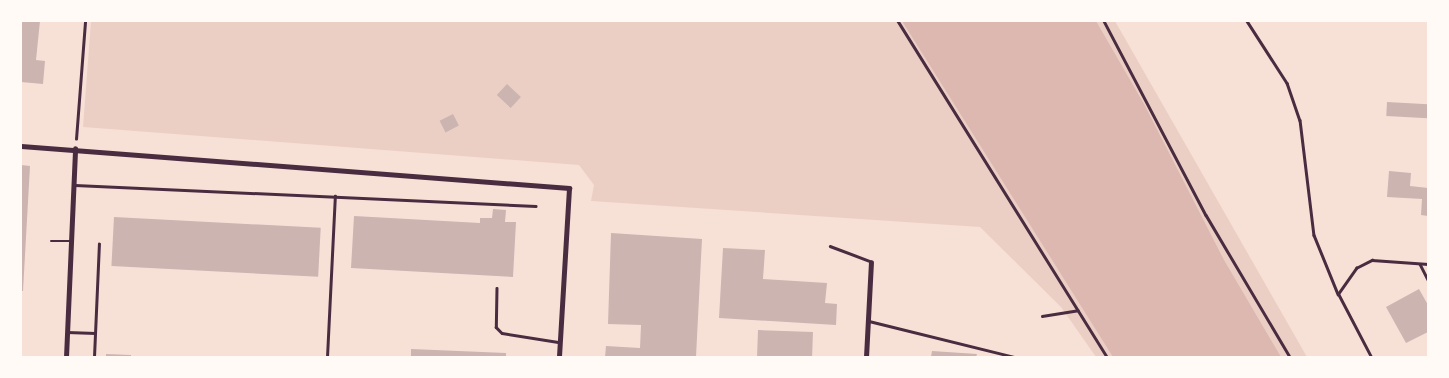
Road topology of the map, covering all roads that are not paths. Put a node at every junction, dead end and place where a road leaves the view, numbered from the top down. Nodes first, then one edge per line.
1 (1247, 21) edge
2 (21, 146) edge
3 (75, 148) junction
4 (75, 184) junction
5 (335, 196) junction
6 (536, 206) dead end
7 (72, 241) junction
8 (51, 242) dead end
9 (99, 244) dead end
10 (830, 246) dead end
11 (871, 262) joint
12 (1420, 264) junction
13 (1428, 264) edge
14 (1428, 280) edge
15 (498, 288) dead end
16 (1338, 294) junction
17 (868, 321) junction
18 (67, 332) junction
19 (95, 333) junction
20 (560, 342) junction
21 (66, 357) edge
22 (94, 357) edge
23 (327, 357) edge
24 (559, 357) edge
25 (866, 357) edge
26 (1014, 357) edge
27 (1371, 357) edge

1 - 16 lane
2 - 3 street
3 - 4 street
3 - 20 street
4 - 5 lane
4 - 7 street
5 - 6 lane
5 - 23 lane
7 - 8 lane
7 - 18 street
9 - 19 lane
10 - 11 lane
11 - 17 street
12 - 13 lane
12 - 14 lane
12 - 16 lane
15 - 20 lane
16 - 27 lane
17 - 25 street
17 - 26 lane
18 - 19 lane
18 - 21 street
19 - 22 lane
20 - 24 street

